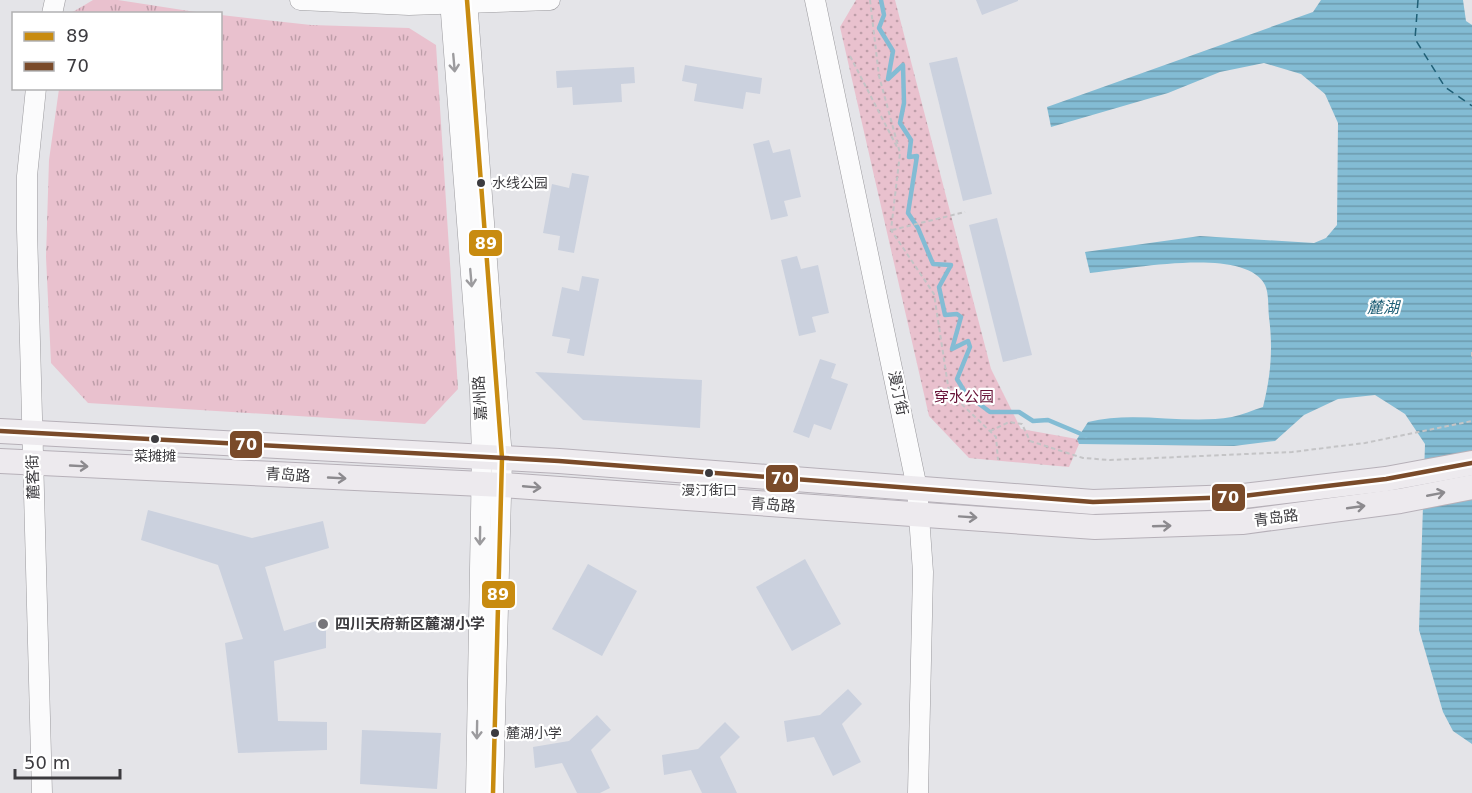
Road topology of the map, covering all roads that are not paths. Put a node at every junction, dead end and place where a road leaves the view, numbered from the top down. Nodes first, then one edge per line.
1 (300, 0) edge
2 (550, 0) edge
3 (815, 0) edge
4 (459, 2) edge
5 (36, 90) edge
6 (0, 431) edge
7 (31, 432) junction
8 (492, 458) junction
9 (0, 461) edge
10 (33, 463) junction
11 (1472, 463) edge
12 (492, 485) junction
13 (1472, 487) edge
14 (917, 488) junction
15 (921, 514) junction
16 (42, 793) edge
17 (476, 793) edge
18 (493, 793) edge
19 (918, 793) edge

1 - 4 street
2 - 4 street
3 - 14 street, 漫汀街
4 - 8 street, 嘉州路
5 - 7 street, 麓客街
6 - 7 main road, 青岛路
7 - 8 main road, 青岛路
7 - 10 street, 麓客街
8 - 12 street, 嘉州路
8 - 14 main road, 青岛路
9 - 10 main road, 青岛路
10 -> 12 main road, 青岛路
10 - 16 street, 麓客街
11 - 14 main road, 青岛路
12 -> 15 main road, 青岛路
12 -> 17 street, 嘉州路
12 - 18 street, 嘉州路
15 -> 13 main road, 青岛路
14 - 15 street, 漫汀街
15 - 19 street, 漫汀街

